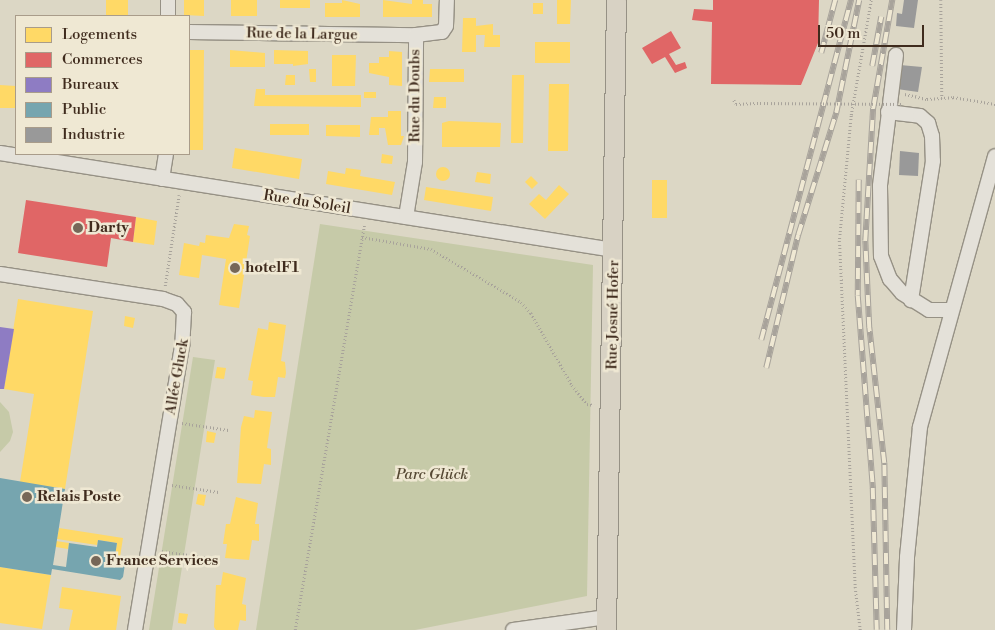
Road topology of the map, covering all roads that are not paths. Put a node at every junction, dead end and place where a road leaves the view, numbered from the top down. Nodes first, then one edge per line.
1 (168, 0) edge
2 (447, 0) edge
3 (616, 0) edge
4 (168, 15) edge
5 (190, 32) edge
6 (416, 35) junction
7 (896, 55) dead end
8 (888, 112) junction
9 (0, 153) edge
10 (166, 155) edge
11 (995, 156) edge
12 (162, 179) junction
13 (406, 217) junction
14 (614, 250) junction
15 (0, 274) edge
16 (912, 300) junction
17 (951, 310) junction
18 (607, 624) edge
19 (135, 630) edge
20 (513, 630) edge
21 (904, 630) edge

1 - 4 street
2 - 6 street, Rue du Doubs
3 - 14 main road, Rue Josué Hofer
5 - 6 street, Rue de la Largue
6 - 13 street, Rue du Doubs
7 - 8 street
8 - 16 street
8 - 16 street
9 - 12 street, Rue du Soleil
10 - 12 street
11 - 17 street
12 - 13 street, Rue du Soleil
13 - 14 street, Rue du Soleil
14 - 18 main road, Rue Josué Hofer
15 - 19 street, Allée Gluck
16 - 17 street
17 - 21 street
18 - 20 street

